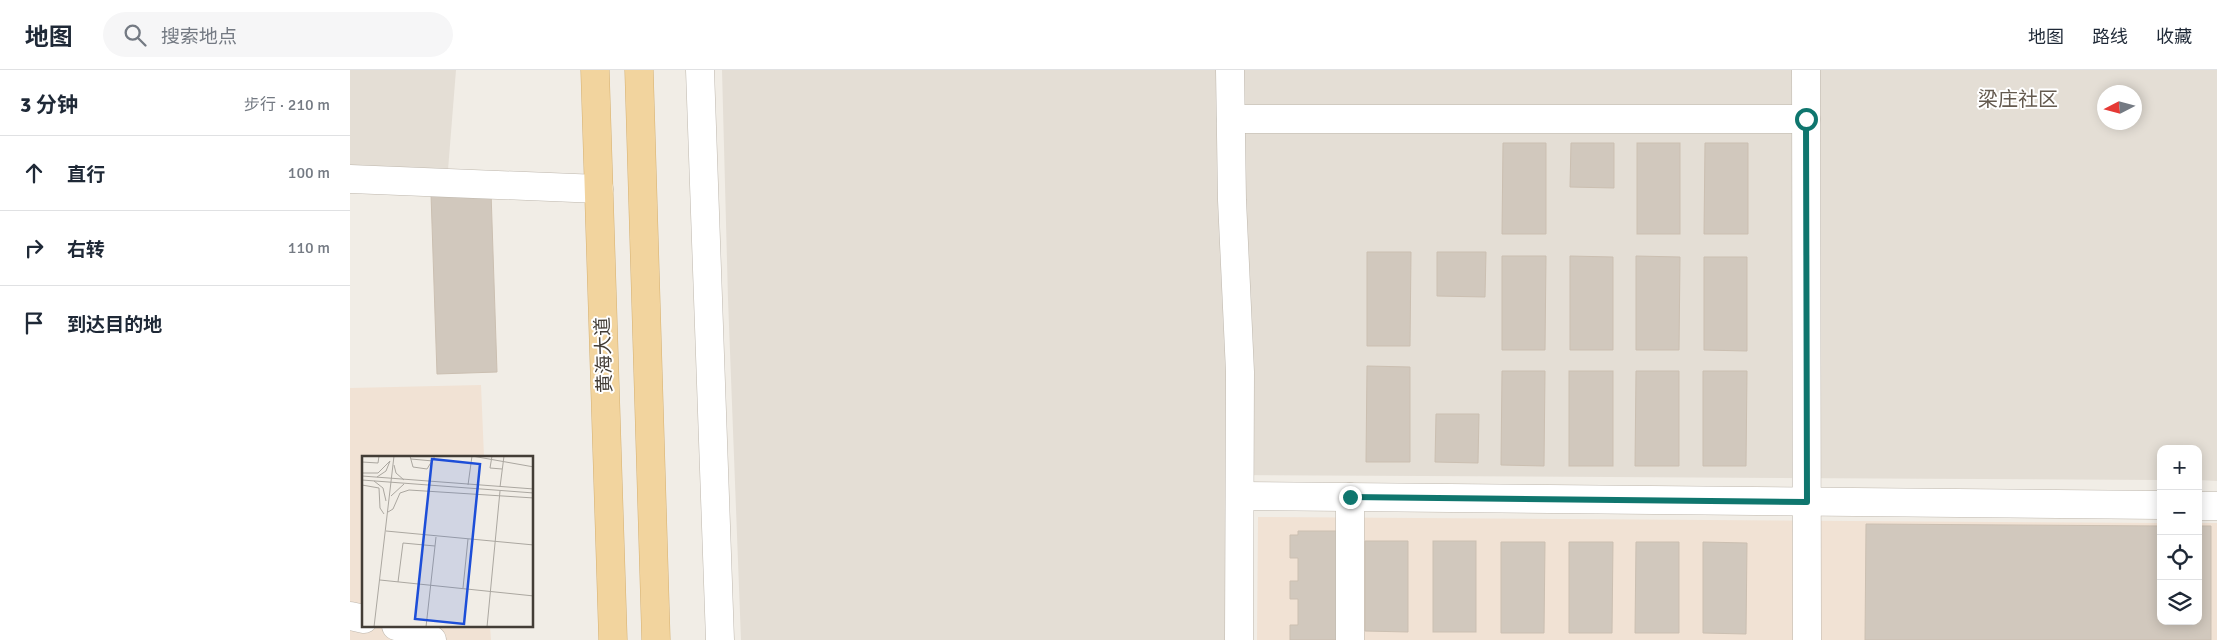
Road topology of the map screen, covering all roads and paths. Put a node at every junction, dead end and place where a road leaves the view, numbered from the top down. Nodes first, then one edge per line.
1 (595, 70) edge
2 (639, 70) edge
3 (700, 70) edge
4 (1230, 70) edge
5 (1806, 70) edge
6 (1231, 119) junction
7 (1806, 119) junction
8 (350, 180) edge
9 (599, 190) junction
10 (1240, 496) junction
11 (1350, 497) junction
12 (1807, 502) junction
13 (2157, 506) edge
14 (2202, 506) edge
15 (2217, 506) edge
16 (403, 628) edge
17 (432, 640) edge
18 (612, 640) edge
19 (656, 640) edge
20 (720, 640) edge
21 (1239, 640) edge
22 (1350, 640) edge
23 (1807, 640) edge

1 - 9 main road, 黄海大道
2 - 19 main road
3 - 20 street
4 - 6 street
5 - 7 street
6 - 7 street
6 - 10 street
7 - 12 street
8 - 9 street
9 - 18 main road, 黄海大道
10 - 11 street
10 - 21 street
11 - 12 street
11 - 22 street
12 - 13 street
12 - 23 street
14 - 15 street
16 - 17 street

